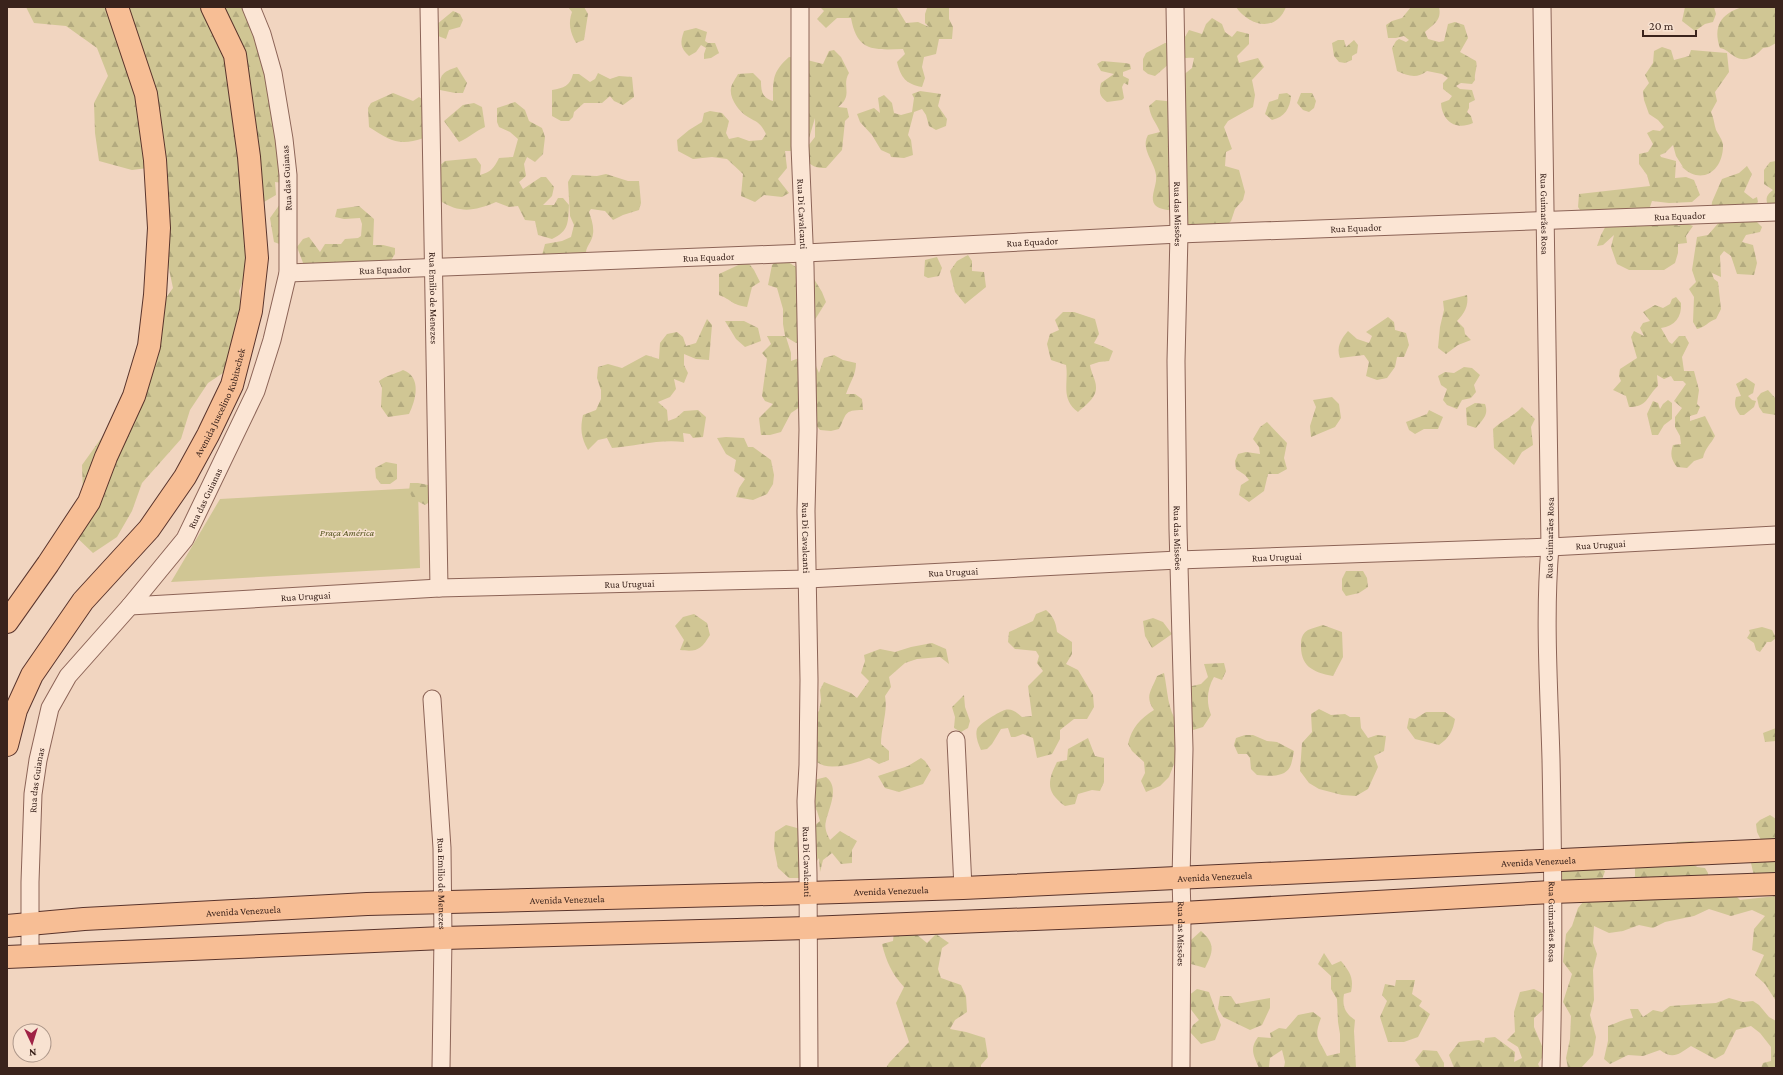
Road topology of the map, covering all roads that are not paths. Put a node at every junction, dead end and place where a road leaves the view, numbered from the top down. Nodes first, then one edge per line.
1 (116, 7) edge
2 (212, 7) edge
3 (251, 7) edge
4 (430, 7) edge
5 (800, 7) edge
6 (1175, 7) edge
7 (1542, 7) edge
8 (1776, 212) edge
9 (1545, 222) junction
10 (1179, 234) junction
11 (805, 253) junction
12 (433, 268) junction
13 (288, 273) junction
14 (1776, 535) edge
15 (1550, 547) junction
16 (1178, 560) junction
17 (808, 579) junction
18 (439, 588) junction
19 (130, 606) junction
20 (7, 622) edge
21 (432, 699) dead end
22 (956, 740) dead end
23 (7, 744) edge
24 (1776, 850) edge
25 (1742, 851) junction
26 (1553, 860) junction
27 (1181, 879) junction
28 (1776, 884) edge
29 (1743, 885) junction
30 (963, 888) junction
31 (1552, 892) junction
32 (808, 893) junction
33 (442, 902) junction
34 (1182, 913) junction
35 (30, 925) junction
36 (7, 926) edge
37 (808, 928) junction
38 (443, 938) junction
39 (30, 956) junction
40 (7, 957) edge
41 (441, 1068) edge
42 (808, 1068) edge
43 (1181, 1068) edge
44 (1551, 1068) edge

1 - 20 main road
2 - 23 main road, Avenida Juscelino Kubitschek
3 - 13 street, Rua das Guianas
4 - 12 street, Rua Emilio de Menezes
5 - 11 street, Rua Di Cavalcanti
6 - 10 street, Rua das Missões
7 - 9 street, Rua Guimarães Rosa
8 - 9 street, Rua Equador
9 - 10 street, Rua Equador
9 - 15 street, Rua Guimarães Rosa
10 - 11 street, Rua Equador
10 - 16 street, Rua das Missões
11 - 12 street, Rua Equador
11 - 17 street, Rua Di Cavalcanti
12 - 13 street, Rua Equador
12 - 18 street, Rua Emilio de Menezes
13 - 19 street, Rua das Guianas
14 - 15 street, Rua Uruguai
15 - 16 street, Rua Uruguai
15 - 26 street, Rua Guimarães Rosa
16 - 17 street, Rua Uruguai
16 - 27 street, Rua das Missões
17 - 18 street, Rua Uruguai
17 - 32 street, Rua Di Cavalcanti
18 - 19 street, Rua Uruguai
19 - 35 street, Rua das Guianas
21 - 33 street, Rua Emilio de Menezes
22 - 30 street
24 - 25 main road, Avenida Venezuela
25 - 26 main road, Avenida Venezuela
25 - 29 main road
26 - 27 main road, Avenida Venezuela
26 - 31 street, Rua Guimarães Rosa
27 - 30 main road, Avenida Venezuela
27 - 34 street, Rua das Missões
28 - 29 main road
29 - 31 main road
30 - 32 main road, Avenida Venezuela
31 - 34 main road
31 - 44 street, Rua Guimarães Rosa
32 - 33 main road, Avenida Venezuela
32 - 37 street, Rua Di Cavalcanti
33 - 35 main road, Avenida Venezuela
33 - 38 street, Rua Emilio de Menezes
34 - 37 main road
34 - 43 street, Rua das Missões
35 - 36 main road, Avenida Venezuela
35 - 39 street, Rua das Guianas
37 - 38 main road
37 - 42 street, Rua Di Cavalcanti
38 - 39 main road
38 - 41 street, Rua Emilio de Menezes
39 - 40 main road

